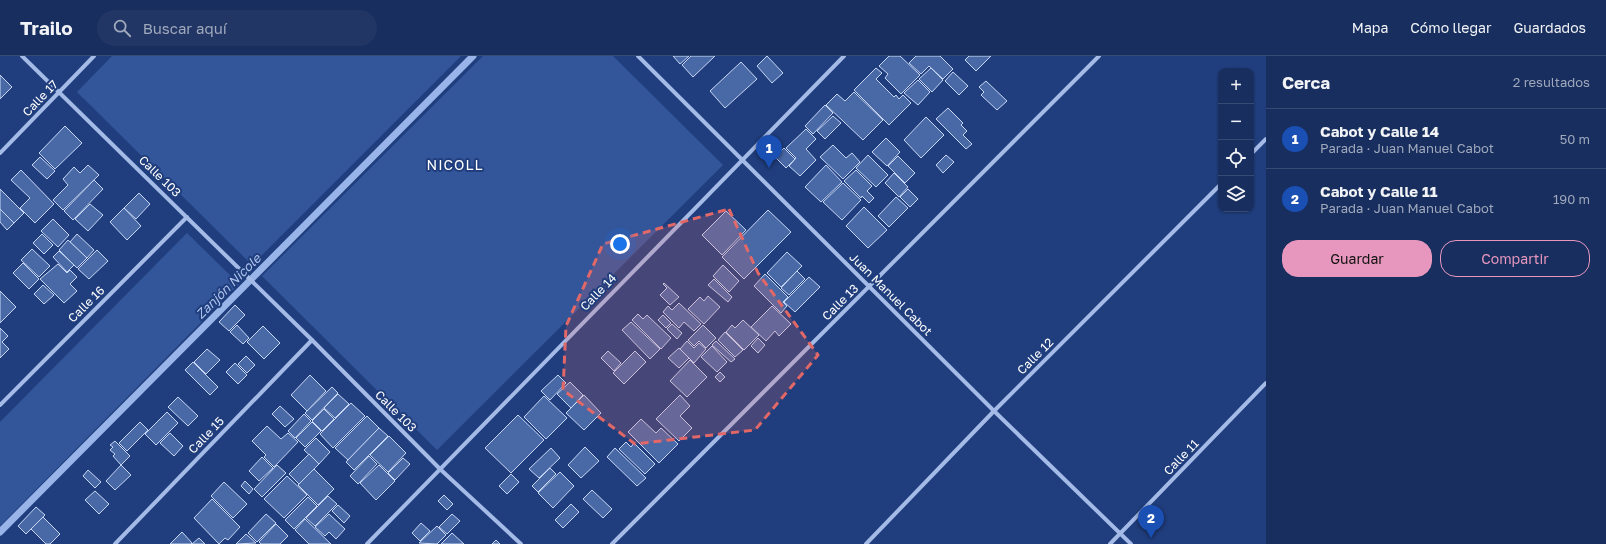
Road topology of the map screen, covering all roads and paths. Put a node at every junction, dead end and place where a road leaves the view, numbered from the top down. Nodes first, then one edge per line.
1 (22, 56) edge
2 (94, 56) edge
3 (638, 56) edge
4 (844, 56) edge
5 (1099, 56) edge
6 (59, 92) junction
7 (1266, 140) edge
8 (1254, 151) edge
9 (0, 153) edge
10 (741, 160) junction
11 (1218, 187) edge
12 (187, 217) junction
13 (870, 286) junction
14 (312, 340) junction
15 (1266, 384) edge
16 (0, 405) edge
17 (994, 411) junction
18 (440, 469) junction
19 (1120, 533) junction
20 (115, 544) edge
21 (367, 544) edge
22 (521, 544) edge
23 (612, 544) edge
24 (866, 544) edge
25 (1110, 544) edge
26 (1131, 544) edge

1 - 6 street, Calle 103
2 - 6 street, Calle 17
3 - 10 street, Juan Manuel Cabot
4 - 10 street, Calle 14
5 - 13 street, Calle 13
6 - 9 street, Calle 17
6 - 12 street, Calle 103
7 - 8 street
10 - 13 street, Juan Manuel Cabot
10 - 18 street, Calle 14
11 - 17 street, Calle 12
12 - 14 street, Calle 103
12 - 16 street, Calle 16
13 - 17 street, Juan Manuel Cabot
13 - 23 street, Calle 13
14 - 18 street, Calle 103
14 - 20 street, Calle 15
15 - 19 street, Calle 11
17 - 19 street, Juan Manuel Cabot
17 - 24 street, Calle 12
18 - 21 street, Calle 14
18 - 22 street, Calle 103
19 - 25 street, Calle 11
19 - 26 street, Juan Manuel Cabot

